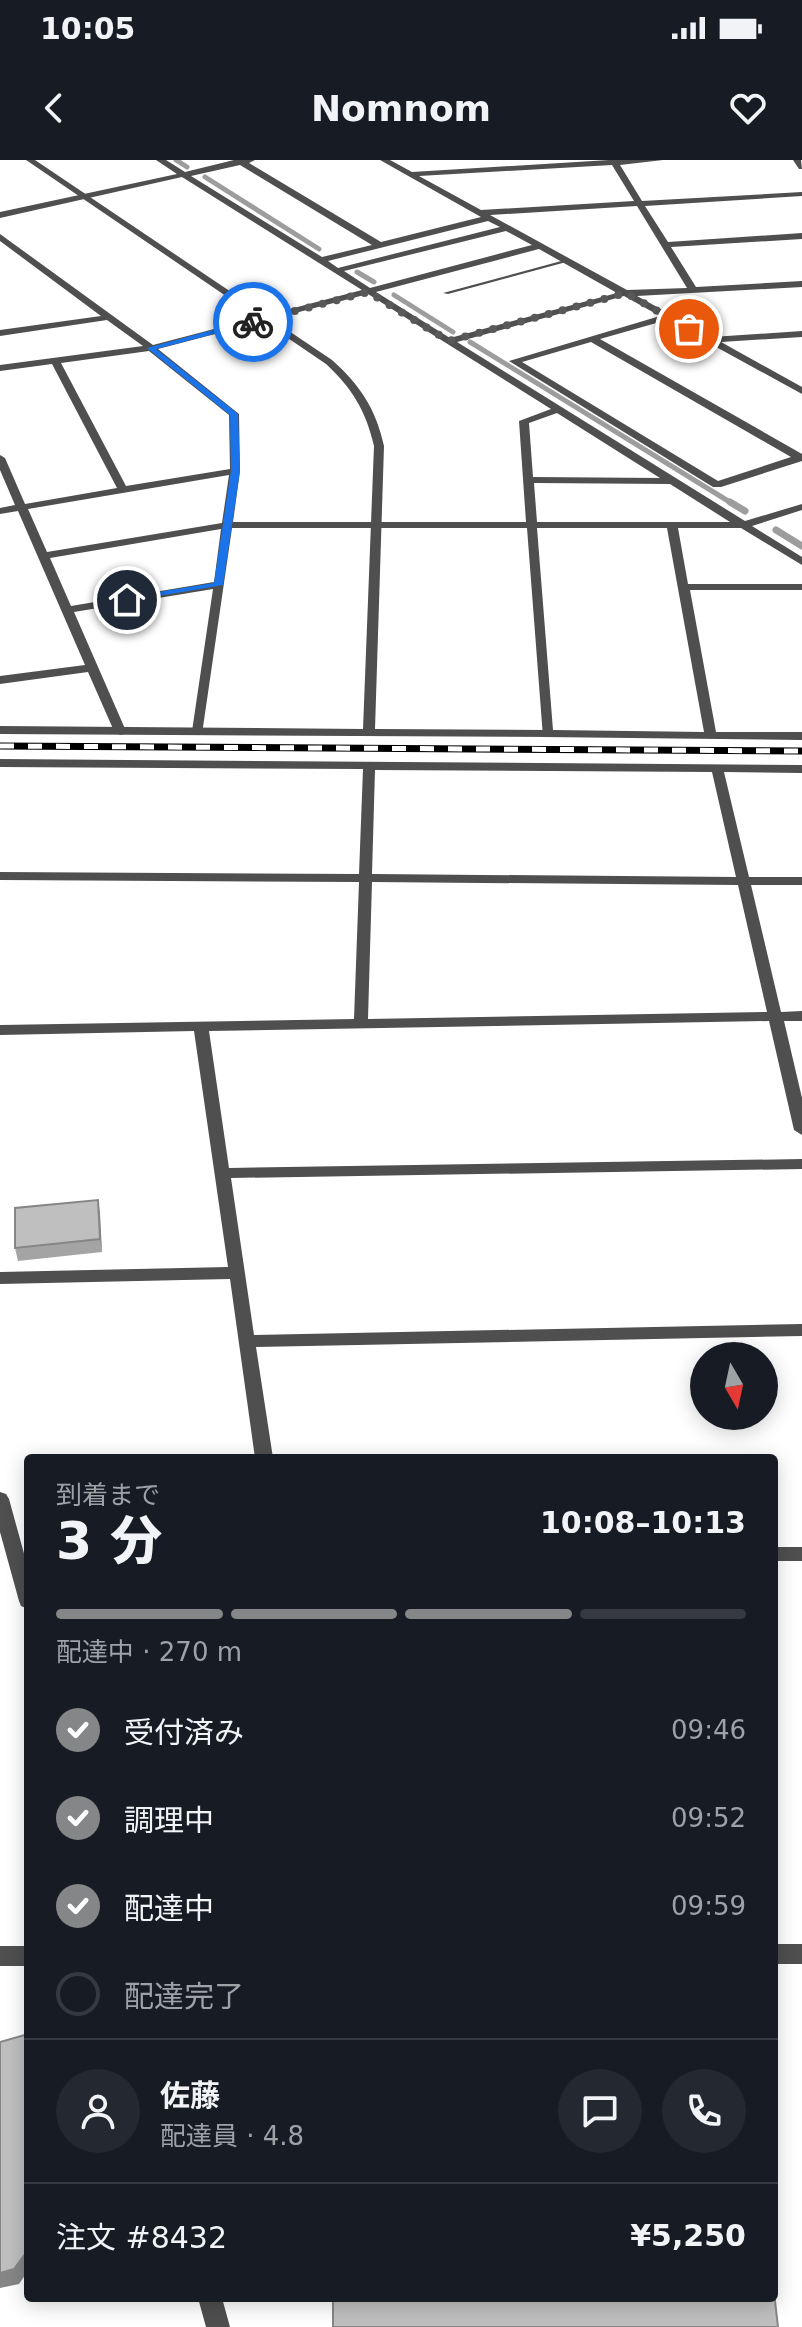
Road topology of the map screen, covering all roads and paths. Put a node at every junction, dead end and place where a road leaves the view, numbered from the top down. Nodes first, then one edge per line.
1 (30, 160) edge
2 (160, 160) edge
3 (384, 160) edge
4 (659, 160) edge
5 (797, 160) edge
6 (243, 161) edge
7 (613, 161) edge
8 (802, 167) edge
9 (411, 174) junction
10 (183, 175) junction
11 (802, 194) edge
12 (84, 197) junction
13 (640, 203) junction
14 (0, 215) edge
15 (484, 216) junction
16 (507, 228) junction
17 (802, 236) edge
18 (0, 237) edge
19 (379, 245) junction
20 (664, 245) junction
21 (540, 246) junction
22 (318, 261) junction
23 (567, 261) junction
24 (335, 271) junction
25 (802, 284) edge
26 (693, 290) junction
27 (368, 292) junction
28 (446, 293) dead end
29 (627, 294) junction
30 (110, 317) junction
31 (668, 317) junction
32 (264, 319) junction
33 (0, 333) edge
34 (802, 334) edge
35 (593, 339) junction
36 (710, 340) junction
37 (449, 341) junction
38 (151, 348) junction
39 (55, 361) junction
40 (0, 368) edge
41 (799, 388) edge
42 (557, 410) junction
43 (0, 458) edge
44 (801, 458) edge
45 (235, 471) junction
46 (528, 480) junction
47 (672, 481) junction
48 (122, 488) junction
49 (22, 507) junction
50 (802, 507) edge
51 (0, 511) edge
52 (227, 525) junction
53 (376, 525) junction
54 (532, 525) junction
55 (672, 525) junction
56 (744, 525) junction
57 (44, 556) junction
58 (802, 562) edge
59 (218, 585) junction
60 (686, 587) junction
61 (802, 587) edge
62 (67, 610) junction
63 (92, 668) junction
64 (0, 680) edge
65 (0, 730) edge
66 (120, 731) junction
67 (198, 731) junction
68 (369, 732) junction
69 (547, 734) junction
70 (711, 735) junction
71 (802, 736) edge
72 (0, 763) edge
73 (369, 765) junction
74 (717, 768) junction
75 (802, 769) edge
76 (0, 876) edge
77 (366, 878) junction
78 (741, 881) junction
79 (802, 881) edge
80 (774, 1016) junction
81 (802, 1016) edge
82 (361, 1024) junction
83 (201, 1027) junction
84 (0, 1030) edge
85 (802, 1130) edge
86 (802, 1164) edge
87 (222, 1173) junction
88 (237, 1273) junction
89 (0, 1278) edge
90 (802, 1330) edge
91 (248, 1341) junction
92 (263, 1454) edge
93 (0, 1499) edge
94 (778, 1554) edge
95 (802, 1554) edge
96 (24, 1573) edge
97 (778, 1954) edge
98 (802, 1954) edge
99 (0, 1956) edge
100 (24, 1956) edge
101 (211, 2302) edge
102 (218, 2327) edge

1 - 12 street
2 - 10 street
3 - 9 street
4 - 7 street
5 - 8 street
6 - 10 street
6 - 19 street
7 - 9 street
7 - 13 street
9 - 15 street
10 - 12 street
10 - 22 street
11 - 13 street
12 - 14 street
12 - 32 street
13 - 15 street
13 - 20 street
15 - 16 street
15 - 19 street
16 - 21 street
16 - 24 street
17 - 20 street
18 - 30 street
19 - 22 street
20 - 26 street
21 - 23 street
21 - 27 street
22 - 24 street
23 - 28 lane
23 - 29 street
24 - 27 street
25 - 26 street
26 - 29 street
27 - 32 street
27 - 37 street
29 - 31 street
29 - 37 street
30 - 33 street
30 - 38 street
31 - 35 street
31 - 36 street
32 - 38 street
32 - 53 street
34 - 36 street
35 - 44 street
35 - 44 street
36 - 41 street
37 - 42 street
38 - 39 street
38 - 45 street
39 - 40 street
39 - 48 street
42 - 46 street
42 - 47 street
43 - 49 street
45 - 48 street
45 - 52 street
46 - 47 street
46 - 54 street
47 - 56 street
48 - 49 street
49 - 51 street
49 - 57 street
50 - 56 street
52 - 53 street
52 - 57 street
52 - 59 street
53 - 54 street
53 - 68 street
54 - 55 street
54 - 69 street
55 - 56 street
55 - 60 street
56 - 58 street
57 - 62 street
59 - 62 street
59 - 67 street
60 - 61 street
60 - 70 street
62 - 63 street
63 - 64 street
63 - 66 street
65 - 66 street
66 - 67 street
67 - 68 street
68 - 69 street
69 - 70 street
70 - 71 street
72 - 73 street
73 - 74 street
73 - 77 street
74 - 75 street
74 - 78 street
76 - 77 street
77 - 78 street
77 - 82 street
78 - 79 street
78 - 80 street
80 - 81 street
80 - 82 street
80 - 85 street
82 - 83 street
83 - 84 street
83 - 87 street
86 - 87 street
87 - 88 street
88 - 89 street
88 - 91 street
90 - 91 street
91 - 92 street
93 - 96 street
94 - 95 street
97 - 98 street
99 - 100 street
101 - 102 street

